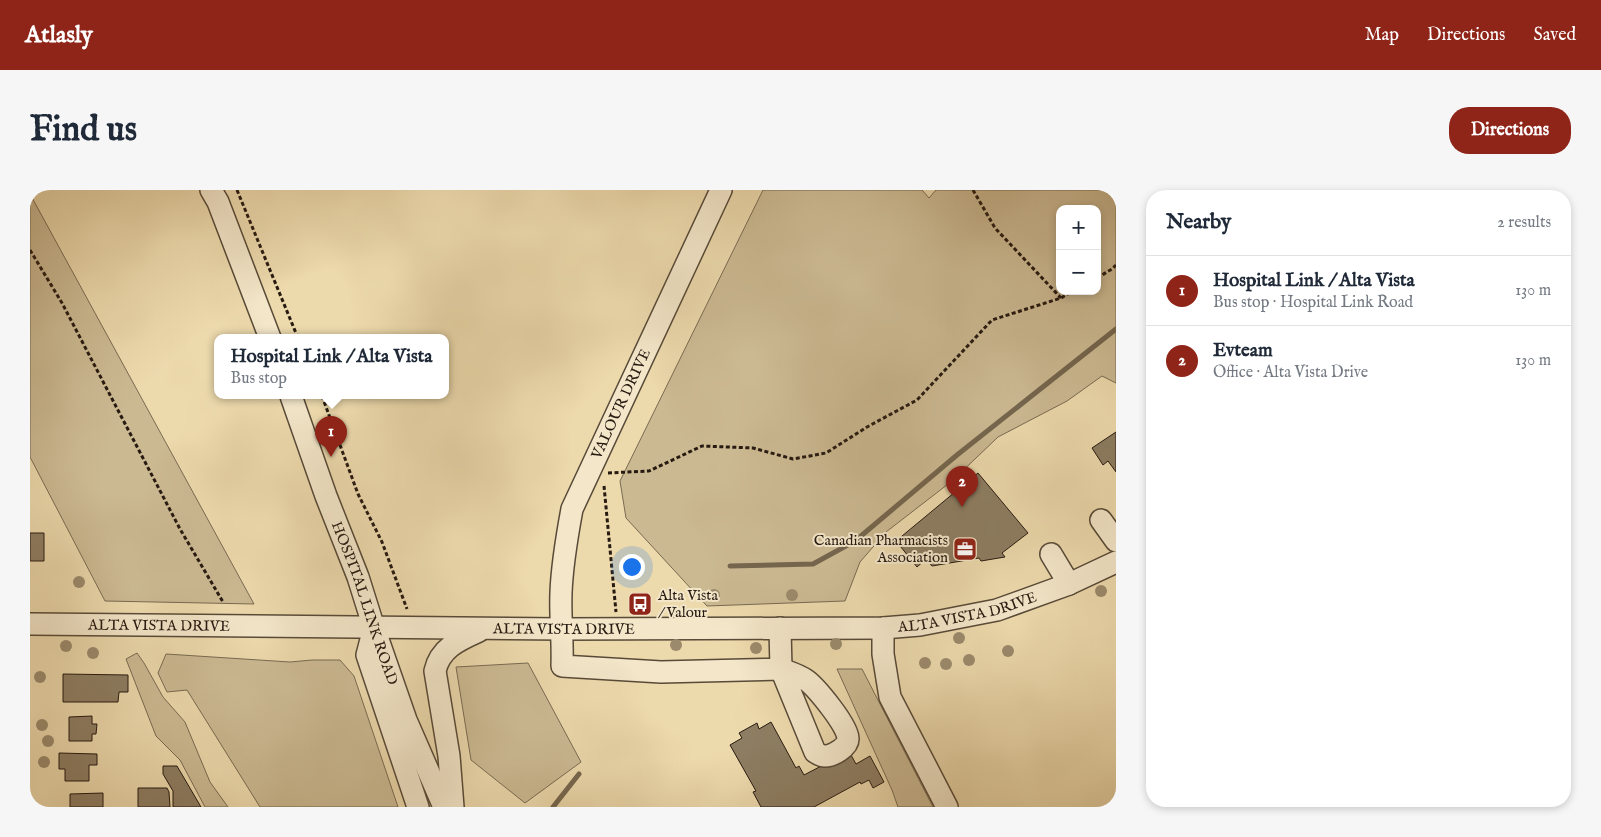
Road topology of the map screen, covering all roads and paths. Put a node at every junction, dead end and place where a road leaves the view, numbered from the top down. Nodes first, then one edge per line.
1 (212, 190) edge
2 (237, 190) edge
3 (721, 190) edge
4 (973, 190) edge
5 (30, 250) edge
6 (1116, 265) edge
7 (1101, 276) edge
8 (1066, 295) edge
9 (1061, 298) junction
10 (268, 334) edge
11 (296, 334) edge
12 (292, 399) edge
13 (323, 399) edge
14 (602, 473) dead end
15 (603, 482) dead end
16 (1101, 520) dead end
17 (1116, 541) edge
18 (1052, 554) dead end
19 (1116, 562) edge
20 (1069, 584) junction
21 (223, 602) dead end
22 (405, 603) dead end
23 (30, 624) edge
24 (374, 628) junction
25 (483, 628) junction
26 (780, 628) junction
27 (883, 628) junction
28 (563, 629) junction
29 (620, 629) junction
30 (418, 807) edge
31 (444, 807) edge
32 (453, 807) edge
33 (947, 807) edge

1 - 10 street
2 - 11 path
3 - 28 street, VALOUR DRIVE
4 - 9 path
5 - 21 path
6 - 7 path
8 - 9 path
9 - 14 path
12 - 24 street, HOSPITAL LINK ROAD
13 - 22 path
15 - 29 path
16 - 17 street
18 - 20 street
19 - 20 street, ALTA VISTA DRIVE
20 - 27 street, ALTA VISTA DRIVE
23 - 24 street, ALTA VISTA DRIVE
24 - 25 street, ALTA VISTA DRIVE
24 - 30 street
24 - 31 street, HOSPITAL LINK ROAD
25 - 28 street, ALTA VISTA DRIVE
25 - 32 street
26 - 27 street, ALTA VISTA DRIVE
26 - 28 street, VALOUR DRIVE
26 - 29 street, ALTA VISTA DRIVE
27 - 33 street
28 - 29 street, ALTA VISTA DRIVE

